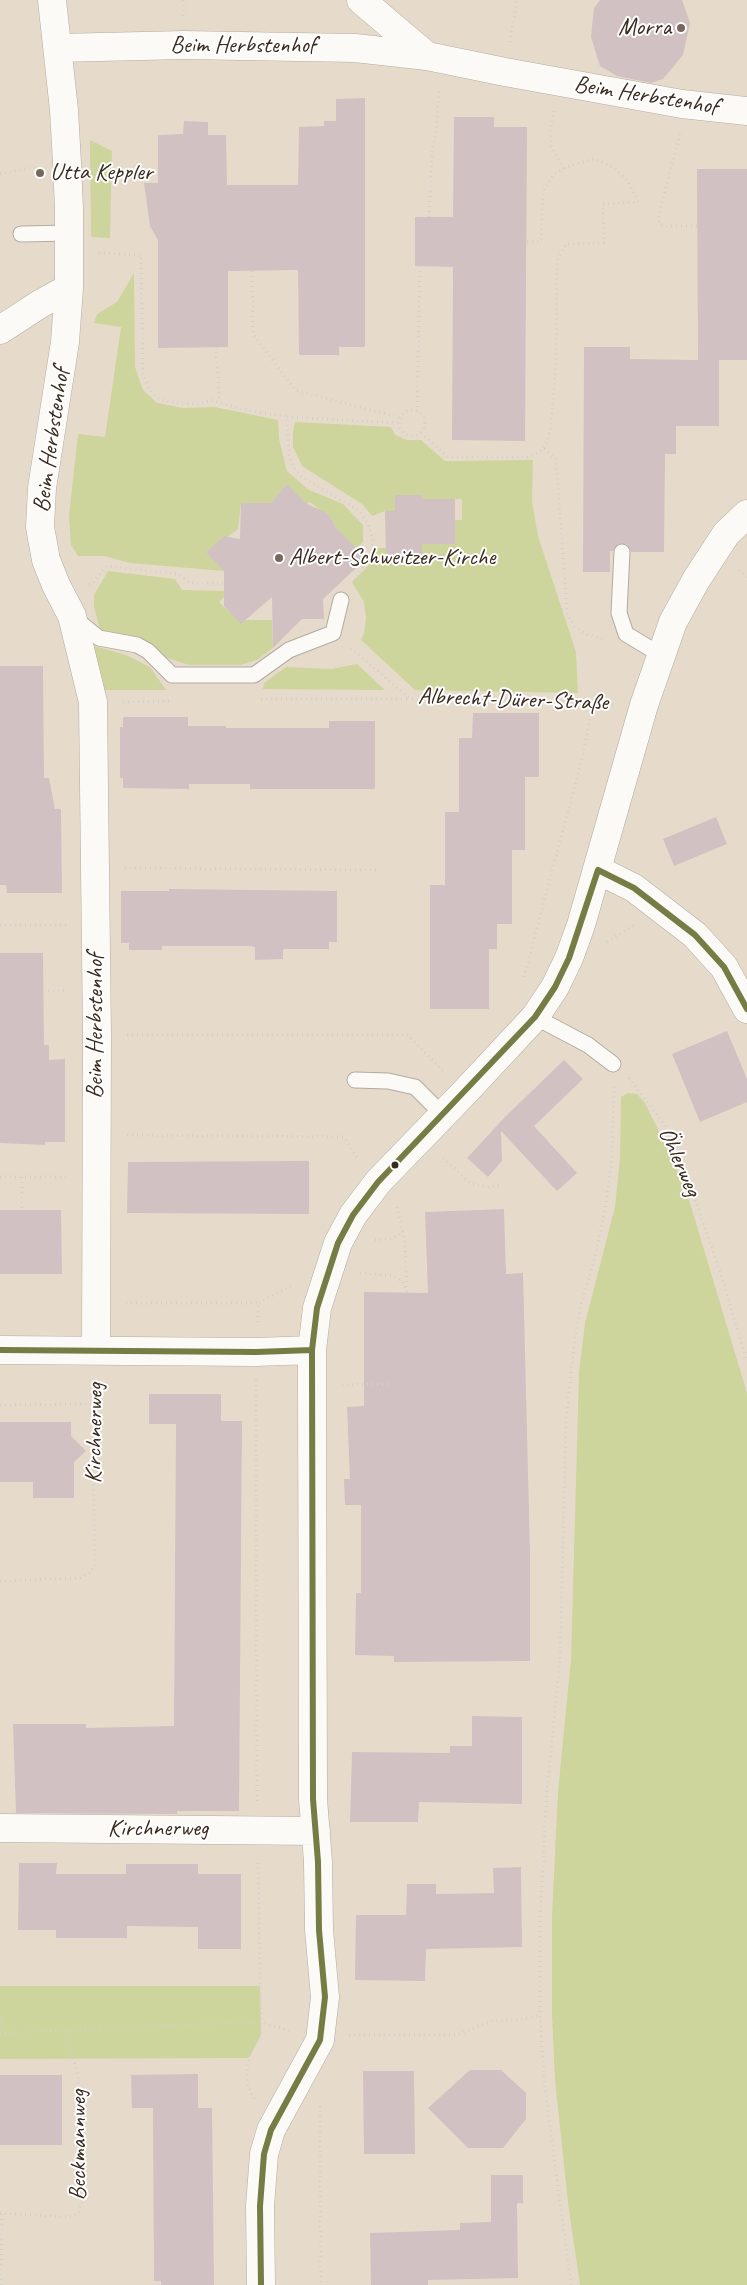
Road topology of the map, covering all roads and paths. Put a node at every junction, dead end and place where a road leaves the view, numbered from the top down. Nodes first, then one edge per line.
1 (52, 0) edge
2 (361, 0) edge
3 (517, 0) edge
4 (58, 48) junction
5 (434, 57) junction
6 (505, 72) junction
7 (561, 82) junction
8 (688, 104) junction
9 (747, 110) edge
10 (67, 163) junction
11 (564, 169) junction
12 (0, 174) edge
13 (430, 217) dead end
14 (697, 226) dead end
15 (69, 233) junction
16 (21, 234) dead end
17 (526, 242) dead end
18 (92, 253) dead end
19 (420, 266) dead end
20 (252, 271) dead end
21 (69, 288) junction
22 (0, 330) edge
23 (216, 347) dead end
24 (220, 402) junction
25 (417, 412) junction
26 (287, 417) junction
27 (401, 418) junction
28 (399, 423) junction
29 (421, 433) junction
30 (544, 449) junction
31 (747, 514) edge
32 (622, 552) dead end
33 (224, 583) dead end
34 (56, 586) junction
35 (342, 600) joint
36 (72, 616) junction
37 (333, 633) junction
38 (604, 640) dead end
39 (661, 655) junction
40 (254, 699) dead end
41 (410, 699) junction
42 (178, 701) dead end
43 (93, 702) junction
44 (593, 702) junction
45 (644, 705) junction
46 (95, 868) junction
47 (379, 870) dead end
48 (598, 870) junction
49 (662, 908) junction
50 (95, 924) junction
51 (0, 925) edge
52 (604, 943) dead end
53 (523, 980) dead end
54 (747, 1009) edge
55 (535, 1017) junction
56 (97, 1036) junction
57 (613, 1064) junction
58 (355, 1080) dead end
59 (466, 1092) junction
60 (443, 1115) junction
61 (97, 1135) junction
62 (422, 1136) junction
63 (0, 1177) edge
64 (22, 1177) junction
65 (96, 1178) junction
66 (378, 1182) junction
67 (501, 1185) dead end
68 (22, 1210) dead end
69 (328, 1272) junction
70 (294, 1284) dead end
71 (258, 1303) junction
72 (96, 1304) junction
73 (0, 1350) edge
74 (96, 1350) junction
75 (312, 1350) junction
76 (256, 1352) junction
77 (747, 1361) edge
78 (388, 1384) dead end
79 (312, 1386) junction
80 (94, 1404) junction
81 (0, 1405) edge
82 (0, 1581) edge
83 (0, 1828) edge
84 (257, 1829) junction
85 (316, 1831) junction
86 (540, 2016) junction
87 (0, 2017) edge
88 (262, 2022) junction
89 (66, 2031) junction
90 (0, 2033) edge
91 (320, 2040) junction
92 (322, 2099) dead end
93 (271, 2130) junction
94 (1, 2213) edge
95 (1, 2285) edge
96 (261, 2285) edge
97 (321, 2285) edge
98 (571, 2285) edge

1 - 4 street, Beim Herbstenhof
2 - 5 street, Beim Herbstenhof
3 - 6 path
4 - 5 street, Beim Herbstenhof
4 - 10 street, Beim Herbstenhof
5 - 6 street, Beim Herbstenhof
5 - 13 path
6 - 7 street, Beim Herbstenhof
7 - 8 street, Beim Herbstenhof
7 - 11 path
8 - 9 street, Beim Herbstenhof
8 - 14 path
10 - 12 path
10 - 15 street, Beim Herbstenhof
11 - 17 path
11 - 30 path
15 - 16 lane
15 - 21 street, Beim Herbstenhof
18 - 24 path
19 - 25 path
20 - 27 path
21 - 22 street
21 - 34 street, Beim Herbstenhof
23 - 24 path
24 - 26 path
25 - 27 path
25 - 29 path
26 - 28 path
26 - 35 path
27 - 28 path
28 - 29 path
29 - 30 path
30 - 38 path
31 - 39 street, Albrecht-Dürer-Straße
32 - 39 lane
33 - 34 path
34 - 36 street, Beim Herbstenhof
35 - 37 lane
36 - 37 lane, Beim Herbstenhof
36 - 43 street, Beim Herbstenhof
37 - 41 path, Albrecht-Dürer-Straße
39 - 45 street, Albrecht-Dürer-Straße
40 - 41 path
41 - 44 path, Albrecht-Dürer-Straße
42 - 43 path
43 - 46 street, Beim Herbstenhof
44 - 45 path, Albrecht-Dürer-Straße
44 - 53 path
45 - 48 street, Albrecht-Dürer-Straße
46 - 47 path
46 - 50 street, Beim Herbstenhof
48 - 49 street
48 - 55 street, Albrecht-Dürer-Straße
49 - 52 path
49 - 54 street
50 - 51 path
50 - 56 street, Beim Herbstenhof
55 - 57 lane
55 - 59 street, Albrecht-Dürer-Straße
56 - 59 path
56 - 61 street, Beim Herbstenhof
57 - 77 path, Öhlerweg
57 - 86 path
58 - 60 lane
59 - 60 street, Albrecht-Dürer-Straße
60 - 62 street, Albrecht-Dürer-Straße
61 - 65 street, Beim Herbstenhof
61 - 66 path
62 - 66 street, Albrecht-Dürer-Straße
62 - 67 path
63 - 64 path
64 - 65 path
64 - 68 path
65 - 72 street, Beim Herbstenhof
66 - 69 street, Albrecht-Dürer-Straße
66 - 69 path
69 - 75 street, Albrecht-Dürer-Straße
70 - 71 path
71 - 72 path
71 - 76 path
72 - 74 street, Beim Herbstenhof
73 - 74 street
74 - 76 street
74 - 80 path, Kirchnerweg
75 - 76 street
75 - 79 street, Albrecht-Dürer-Straße
76 - 84 path
78 - 79 path
79 - 85 street, Albrecht-Dürer-Straße
80 - 81 path
80 - 82 path, Kirchnerweg
83 - 84 street, Kirchnerweg
84 - 85 street, Kirchnerweg
84 - 88 path
85 - 91 street, Albrecht-Dürer-Straße
86 - 91 path
86 - 98 path
87 - 90 path
88 - 89 path
88 - 91 path
88 - 93 path
89 - 90 path
89 - 94 path, Beckmannweg
91 - 93 street
92 - 97 path
93 - 96 street
94 - 95 path, Beckmannweg

